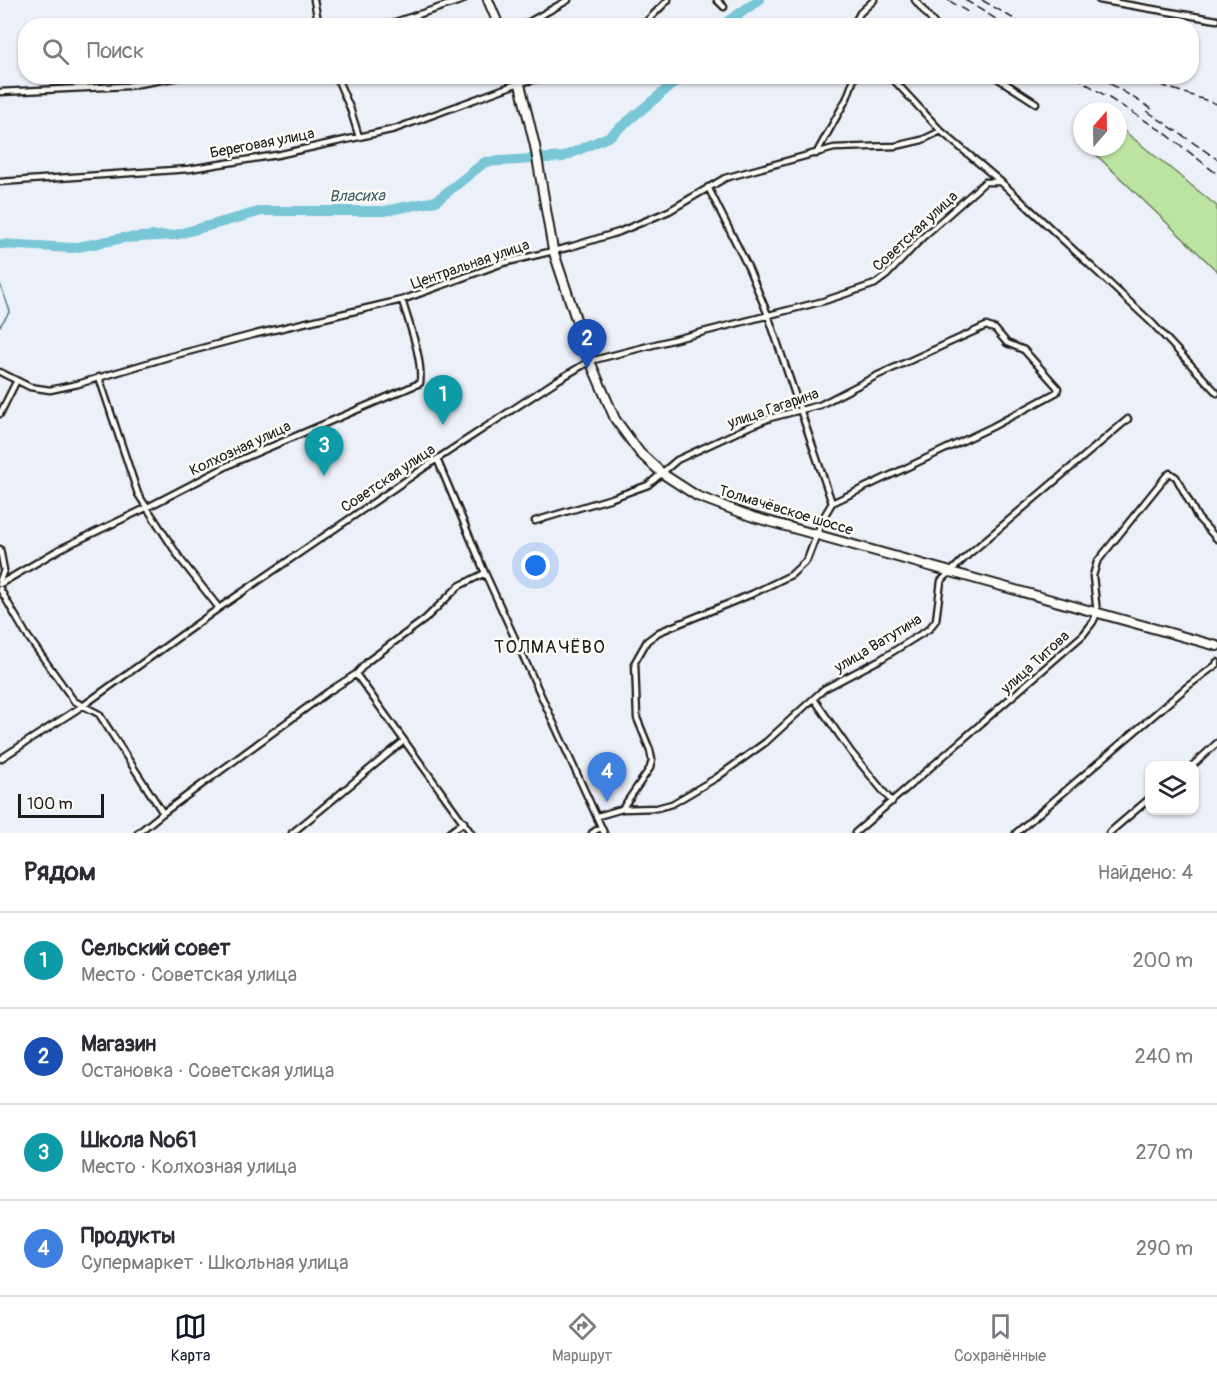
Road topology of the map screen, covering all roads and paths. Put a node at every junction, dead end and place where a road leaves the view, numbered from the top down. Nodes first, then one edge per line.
1 (314, 0) edge
2 (463, 0) edge
3 (488, 0) edge
4 (567, 0) edge
5 (669, 0) edge
6 (717, 0) edge
7 (874, 0) edge
8 (915, 0) edge
9 (1100, 0) edge
10 (724, 7) dead end
11 (318, 18) edge
12 (408, 18) edge
13 (496, 18) edge
14 (536, 18) edge
15 (650, 18) edge
16 (857, 18) edge
17 (930, 18) edge
18 (1217, 20) edge
19 (139, 84) edge
20 (340, 84) edge
21 (509, 84) edge
22 (520, 84) edge
23 (852, 84) edge
24 (897, 84) edge
25 (1006, 84) edge
26 (0, 92) edge
27 (1036, 103) dead end
28 (941, 131) junction
29 (359, 137) junction
30 (816, 153) junction
31 (0, 182) edge
32 (1001, 182) junction
33 (708, 187) junction
34 (553, 250) junction
35 (402, 300) junction
36 (768, 315) junction
37 (590, 361) junction
38 (0, 372) edge
39 (99, 377) junction
40 (16, 381) junction
41 (1217, 393) edge
42 (801, 411) junction
43 (0, 414) edge
44 (1128, 419) dead end
45 (437, 459) junction
46 (663, 474) junction
47 (832, 503) junction
48 (146, 508) junction
49 (535, 521) dead end
50 (818, 534) junction
51 (1217, 539) edge
52 (0, 549) edge
53 (952, 572) junction
54 (485, 573) junction
55 (0, 582) edge
56 (0, 589) edge
57 (219, 608) junction
58 (1097, 613) junction
59 (1217, 646) edge
60 (1217, 662) edge
61 (356, 674) junction
62 (814, 699) junction
63 (84, 705) junction
64 (404, 741) junction
65 (1217, 743) edge
66 (0, 759) edge
67 (1197, 761) edge
68 (1145, 801) edge
69 (892, 802) junction
70 (622, 809) junction
71 (163, 813) junction
72 (598, 816) junction
73 (464, 822) junction
74 (602, 827) junction
75 (138, 833) edge
76 (292, 833) edge
77 (449, 833) edge
78 (471, 833) edge
79 (592, 833) edge
80 (604, 833) edge
81 (855, 833) edge
82 (1016, 833) edge
83 (1108, 833) edge

1 - 11 street
2 - 12 street
3 - 13 main road
4 - 14 street
5 - 15 street
6 - 10 street
7 - 16 street
8 - 17 street
9 - 18 street
19 - 26 street
20 - 29 street
21 - 29 street, Береговая улица
22 - 34 main road, Толмачёвское шоссе
23 - 30 street
24 - 28 street
25 - 27 street
28 - 30 street, Центральная улица
28 - 32 street
29 - 31 street, Береговая улица
30 - 33 street, Центральная улица
32 - 36 street, Советская улица
32 - 41 street
33 - 34 street, Центральная улица
33 - 36 street
34 - 35 street, Центральная улица
34 - 37 main road, Толмачёвское шоссе
35 - 39 street, Центральная улица
35 - 48 street, Колхозная улица
36 - 37 street, Советская улица
36 - 42 street
37 - 45 street, Советская улица
37 - 46 main road, Толмачёвское шоссе
38 - 40 street, Центральная улица
39 - 40 street, Центральная улица
39 - 48 street
40 - 43 street
42 - 46 street, улица Гагарина
42 - 47 street
42 - 47 street, улица Гагарина
44 - 53 street, улица Ватутина
45 - 54 street
45 - 57 street, Советская улица
46 - 49 street, улица Гагарина
46 - 50 main road, Толмачёвское шоссе
47 - 50 street
48 - 55 street, Колхозная улица
48 - 57 street
50 - 53 main road, Толмачёвское шоссе
50 - 70 street
51 - 58 street
52 - 55 street
53 - 58 main road, Толмачёвское шоссе
53 - 62 street, улица Ватутина
54 - 61 street
54 - 72 street
56 - 63 street
57 - 63 street, Советская улица
58 - 59 main road, Толмачёвское шоссе
58 - 69 street, улица Титова
60 - 82 street
61 - 64 street
61 - 71 street
62 - 69 street
62 - 70 street, улица Ватутина
63 - 66 street, Советская улица
63 - 71 street
64 - 73 street
64 - 76 street
65 - 67 street
68 - 83 street
69 - 81 street, улица Титова
70 - 72 street, улица Ватутина
71 - 75 street
72 - 74 street
73 - 77 street
73 - 78 street
74 - 79 street
74 - 80 street

